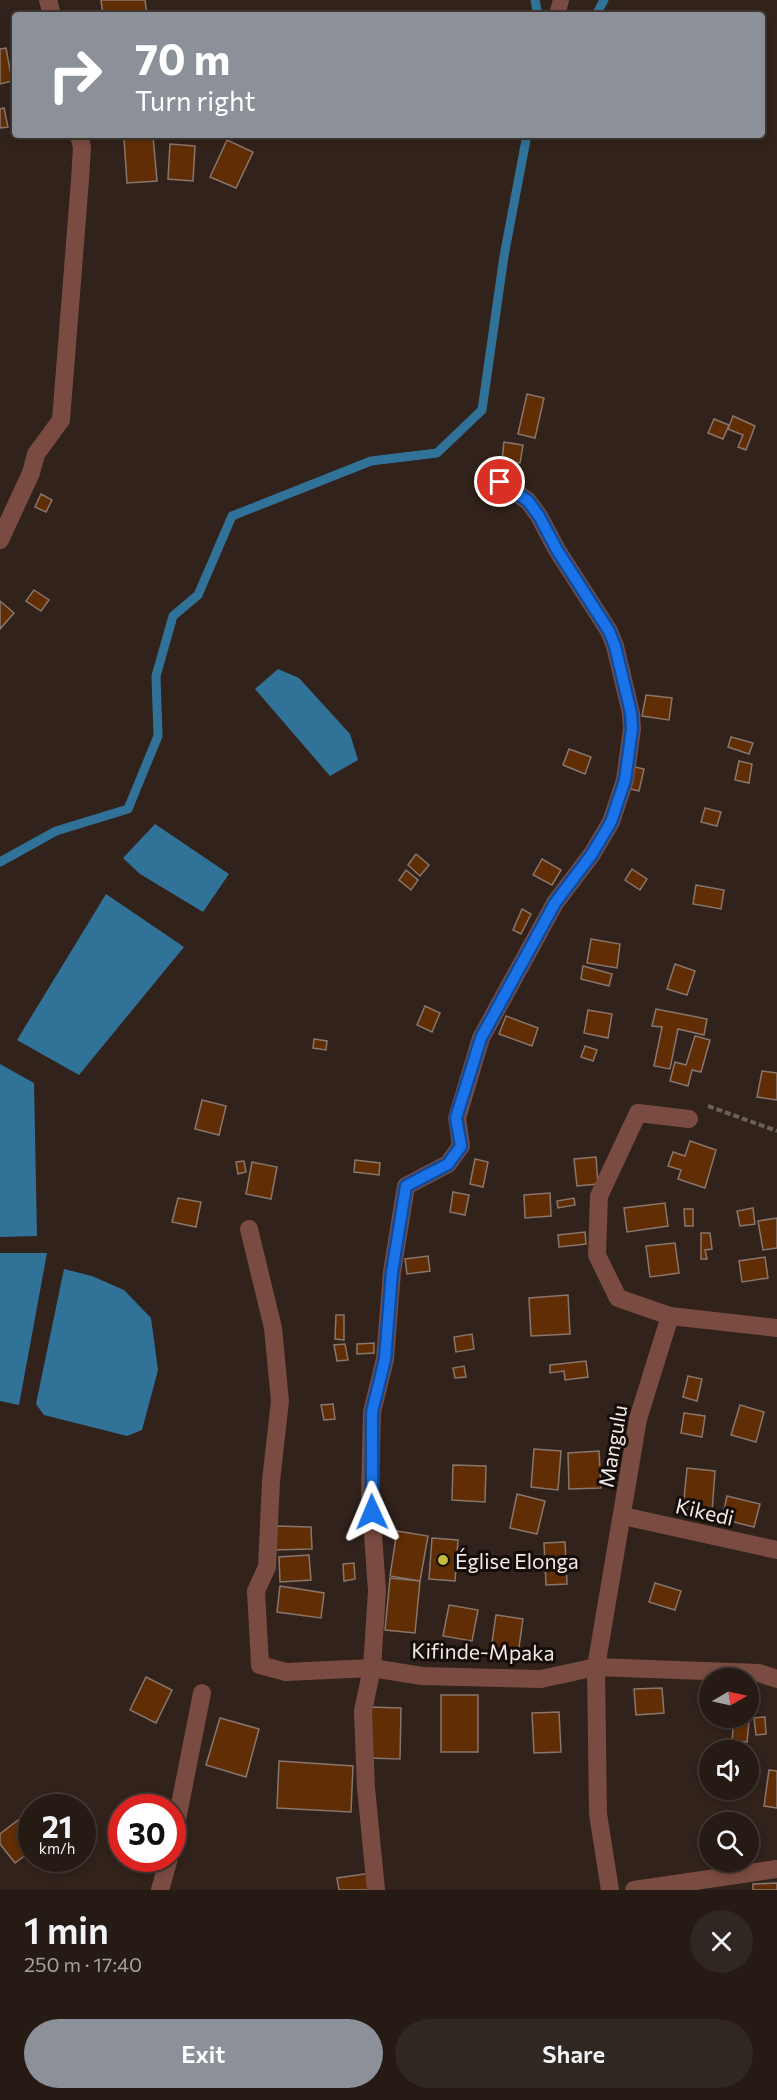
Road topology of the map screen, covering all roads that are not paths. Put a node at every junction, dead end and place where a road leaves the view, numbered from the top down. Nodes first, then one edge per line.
1 (79, 138) edge
2 (500, 482) dead end
3 (0, 540) edge
4 (689, 1119) road end
5 (249, 1228) dead end
6 (670, 1316) junction
7 (777, 1328) edge
8 (623, 1516) junction
9 (777, 1550) edge
10 (596, 1667) junction
11 (372, 1668) junction
12 (777, 1679) edge
13 (202, 1693) dead end
14 (182, 1794) edge
15 (777, 1869) edge
16 (165, 1872) edge
17 (160, 1890) edge
18 (376, 1890) edge
19 (610, 1890) edge
20 (634, 1890) edge

1 - 3 street
2 - 11 street
4 - 6 street
5 - 11 street, Kifinde-Mpaka
6 - 7 street
6 - 8 street, Mangulu
8 - 9 street, Kikedi
8 - 10 street, Mangulu
10 - 11 street, Kifinde-Mpaka
10 - 12 street, Kifinde-Mpaka
10 - 19 street, Mangulu
11 - 18 street
13 - 14 street
15 - 20 street
16 - 17 street

